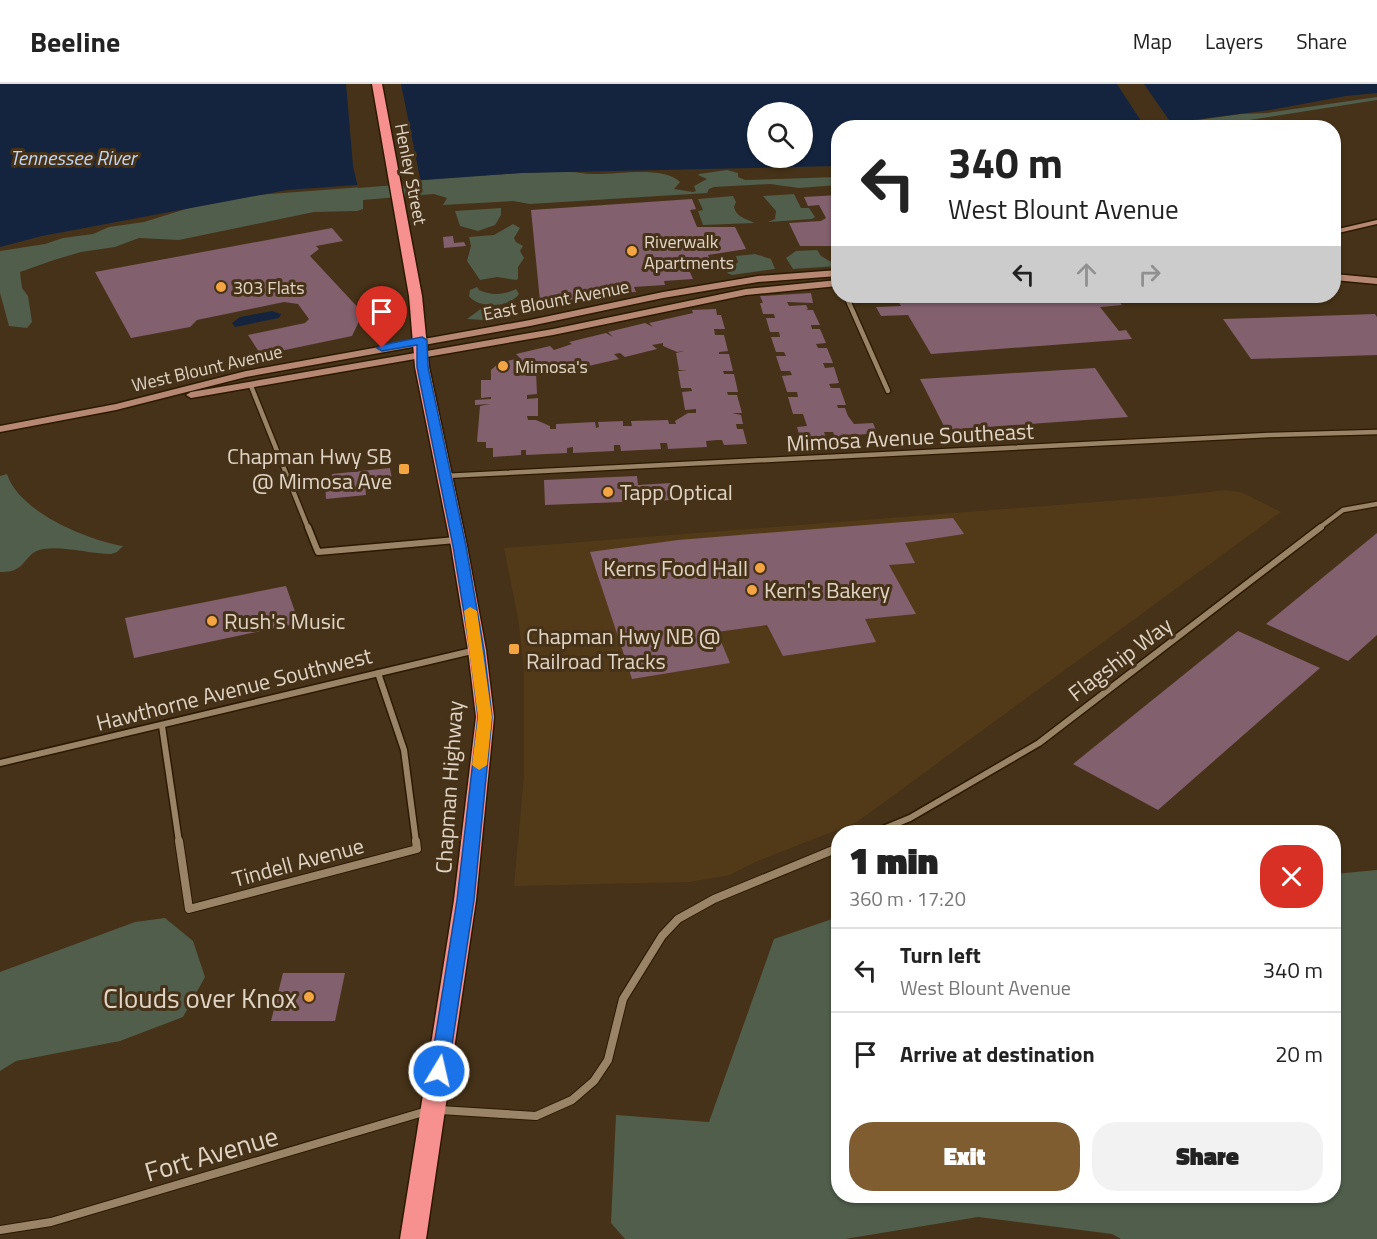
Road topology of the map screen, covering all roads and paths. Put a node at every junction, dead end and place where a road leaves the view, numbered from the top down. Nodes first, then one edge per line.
1 (377, 84) edge
2 (1377, 222) edge
3 (1341, 229) edge
4 (412, 270) joint
5 (831, 277) edge
6 (831, 278) edge
7 (1341, 278) edge
8 (1377, 281) edge
9 (720, 284) junction
10 (734, 295) junction
11 (849, 303) edge
12 (422, 348) junction
13 (246, 374) junction
14 (251, 386) junction
15 (888, 391) dead end
16 (116, 407) junction
17 (0, 429) edge
18 (1377, 432) edge
19 (444, 476) junction
20 (1377, 504) edge
21 (458, 540) junction
22 (477, 650) junction
23 (378, 673) junction
24 (162, 726) junction
25 (0, 763) edge
26 (893, 825) edge
27 (831, 851) edge
28 (433, 1109) junction
29 (0, 1230) edge
30 (413, 1239) edge

1 - 4 highway, Henley Street
2 - 3 main road
4 - 12 highway, Chapman Highway
5 - 9 main road, East Blount Avenue
6 - 10 main road
7 - 8 main road
9 - 10 main road
9 - 12 main road, East Blount Avenue
10 - 12 main road
11 - 15 street
12 - 13 main road, West Blount Avenue
12 - 14 main road
12 - 19 highway, Chapman Highway
13 - 14 main road
13 - 16 main road, West Blount Avenue
14 - 16 main road
14 - 21 street
16 - 17 main road, West Blount Avenue
18 - 19 street, Mimosa Avenue Southeast
19 - 21 highway, Chapman Highway
20 - 26 street, Flagship Way
21 - 22 highway, Chapman Highway
22 - 23 street, Hawthorne Avenue Southwest
22 - 28 highway, Chapman Highway
23 - 24 street, Hawthorne Avenue Southwest
23 - 24 street, Tindell Avenue
24 - 25 street, Hawthorne Avenue Southwest
27 - 28 street
28 - 29 street, Fort Avenue
28 - 30 highway, Chapman Highway

